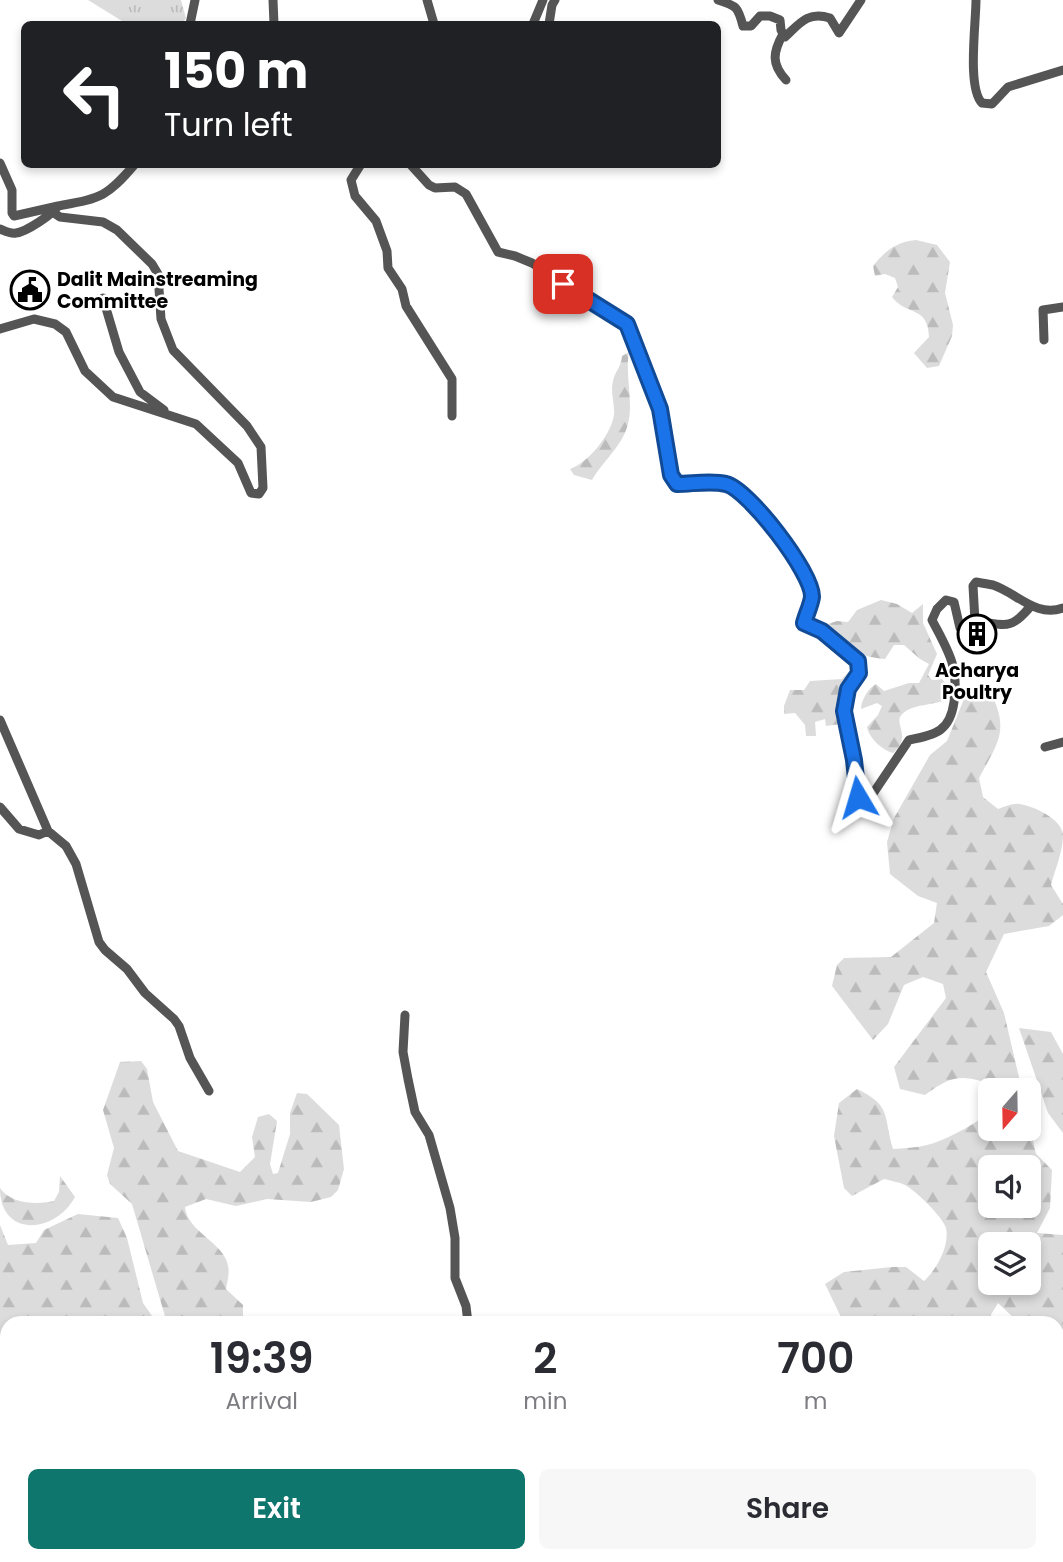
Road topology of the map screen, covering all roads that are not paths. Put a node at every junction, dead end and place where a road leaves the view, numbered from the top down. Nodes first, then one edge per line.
1 (195, 0) edge
2 (273, 0) edge
3 (427, 0) edge
4 (543, 0) edge
5 (555, 0) edge
6 (718, 0) edge
7 (861, 0) edge
8 (976, 0) edge
9 (191, 21) edge
10 (274, 21) edge
11 (433, 21) edge
12 (534, 21) edge
13 (549, 21) edge
14 (783, 34) junction
15 (1063, 70) edge
16 (786, 80) dead end
17 (0, 163) edge
18 (131, 168) edge
19 (358, 168) edge
20 (414, 168) edge
21 (56, 209) junction
22 (0, 229) edge
23 (103, 298) dead end
24 (1063, 307) edge
25 (0, 328) edge
26 (1044, 340) dead end
27 (169, 414) junction
28 (452, 416) dead end
29 (1030, 607) junction
30 (1063, 608) edge
31 (975, 621) junction
32 (0, 720) edge
33 (1063, 742) edge
34 (1045, 747) dead end
35 (0, 807) edge
36 (48, 831) junction
37 (405, 1015) dead end
38 (209, 1091) dead end
39 (467, 1316) edge

1 - 9 street
2 - 10 street
3 - 11 street
4 - 12 street
5 - 13 street
6 - 14 street
7 - 14 street
8 - 15 street
14 - 16 street
17 - 21 street
18 - 21 street
19 - 28 street
20 - 31 street
21 - 22 street
21 - 27 street
23 - 27 street
24 - 26 street
25 - 27 street
29 - 30 street
29 - 31 street
29 - 31 street
32 - 36 street
33 - 34 street
35 - 36 street
36 - 38 street
37 - 39 street

